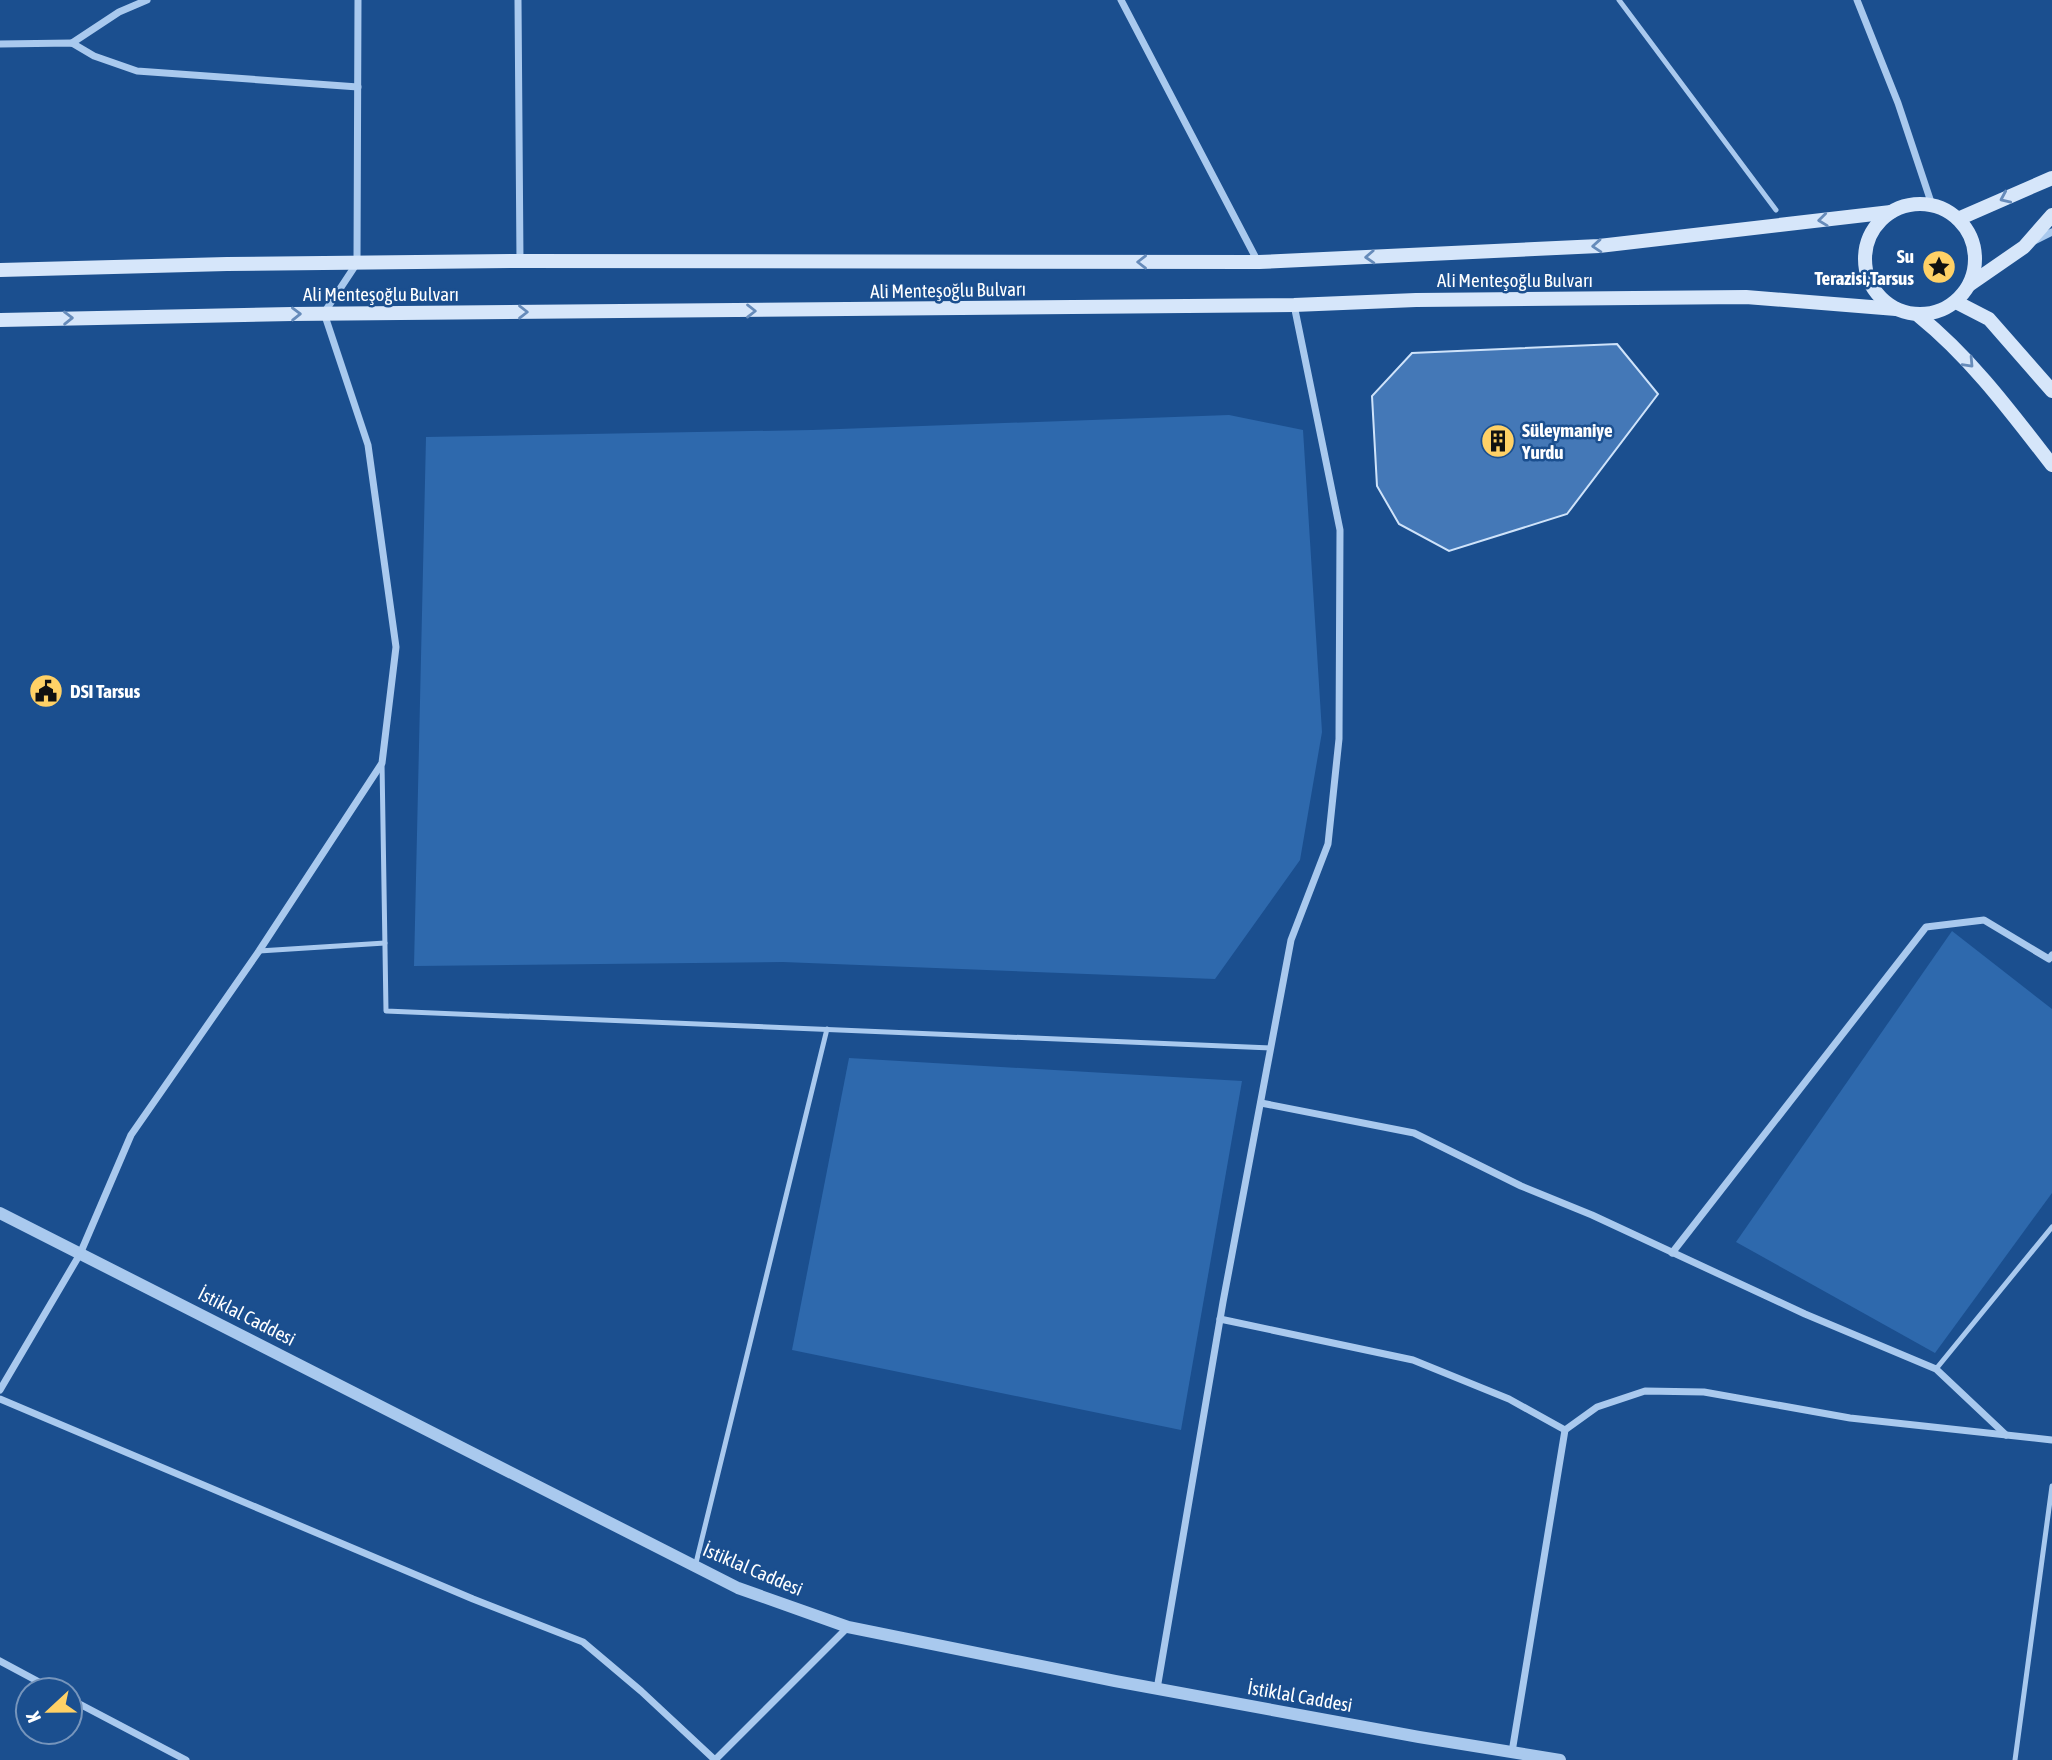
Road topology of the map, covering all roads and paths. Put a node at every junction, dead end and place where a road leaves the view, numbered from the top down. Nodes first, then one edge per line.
1 (147, 0) edge
2 (358, 0) edge
3 (518, 0) edge
4 (1121, 0) edge
5 (1619, 0) edge
6 (1857, 0) edge
7 (72, 43) junction
8 (0, 44) edge
9 (358, 87) junction
10 (2052, 178) edge
11 (1932, 205) junction
12 (1776, 210) dead end
13 (1891, 212) junction
14 (2052, 215) edge
15 (1958, 219) junction
16 (2052, 232) edge
17 (2024, 247) junction
18 (520, 261) junction
19 (1259, 262) junction
20 (357, 263) junction
21 (0, 270) edge
22 (1969, 285) junction
23 (1956, 302) junction
24 (1294, 305) junction
25 (1896, 309) junction
26 (324, 313) junction
27 (1919, 316) junction
28 (0, 320) edge
29 (2052, 391) edge
30 (2052, 465) edge
31 (382, 763) junction
32 (385, 943) junction
33 (259, 951) junction
34 (2051, 959) edge
35 (828, 1029) junction
36 (1271, 1048) junction
37 (1261, 1103) junction
38 (0, 1213) edge
39 (2052, 1227) edge
40 (1672, 1252) junction
41 (80, 1254) junction
42 (1220, 1319) junction
43 (1936, 1369) junction
44 (0, 1390) edge
45 (0, 1399) edge
46 (1565, 1430) junction
47 (2006, 1435) junction
48 (2052, 1440) edge
49 (2052, 1486) edge
50 (695, 1567) junction
51 (848, 1627) junction
52 (0, 1661) edge
53 (28, 1676) edge
54 (1157, 1689) junction
55 (84, 1706) edge
56 (1512, 1752) junction
57 (186, 1760) edge
58 (1560, 1760) edge
59 (2015, 1760) edge

1 - 7 street
2 - 9 street
3 - 18 street
4 - 19 street
5 - 12 lane
6 - 11 street
7 - 8 street
7 - 9 street
9 - 20 street
10 -> 15 main road
11 - 13 main road
11 - 15 main road
13 -> 19 main road, Ali Menteşoğlu Bulvarı
13 - 25 main road
14 - 17 main road
15 - 22 main road
16 - 17 street
17 - 22 main road
19 -> 18 main road, Ali Menteşoğlu Bulvarı
18 - 20 main road, Ali Menteşoğlu Bulvarı
20 - 21 main road, Ali Menteşoğlu Bulvarı
20 - 26 street
22 - 23 main road
23 - 27 main road
23 - 29 main road
24 - 25 main road, Ali Menteşoğlu Bulvarı
26 -> 24 main road, Ali Menteşoğlu Bulvarı
24 - 36 street
25 - 27 main road
28 -> 26 main road, Ali Menteşoğlu Bulvarı
26 - 31 street
27 -> 30 main road
31 - 32 lane
31 - 33 street
32 - 33 lane
32 - 35 lane
33 - 41 street
34 - 40 street
35 - 36 lane
35 - 50 lane
36 - 37 street
37 - 40 street
37 - 42 street
38 - 41 street, İstiklal Caddesi
39 - 43 lane
40 - 43 street
41 - 44 street
41 - 50 street, İstiklal Caddesi
42 - 46 street
42 - 54 street
43 - 47 street
45 - 51 street
46 - 47 street
46 - 56 street
47 - 48 street
49 - 59 lane
50 - 51 street, İstiklal Caddesi
51 - 54 street, İstiklal Caddesi
52 - 53 street
54 - 56 street, İstiklal Caddesi
55 - 57 street
56 - 58 street, İstiklal Caddesi

